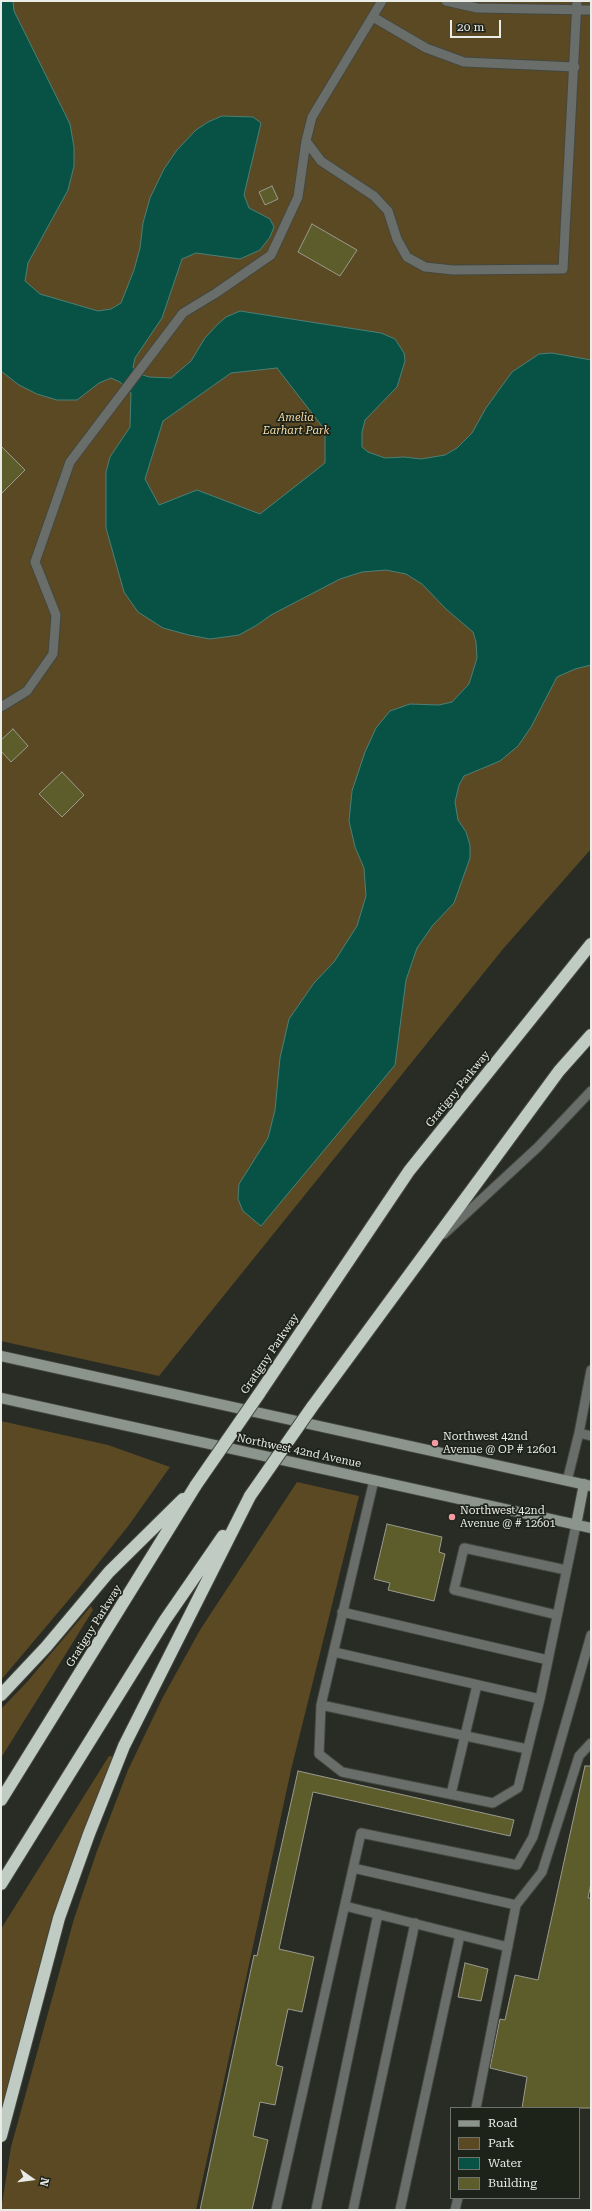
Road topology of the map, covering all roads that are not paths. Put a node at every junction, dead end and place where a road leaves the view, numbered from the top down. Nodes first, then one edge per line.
1 (382, 1) edge
2 (446, 1) edge
3 (577, 5) edge
4 (591, 10) edge
5 (373, 17) junction
6 (575, 67) junction
7 (306, 141) junction
8 (1, 707) edge
9 (591, 944) edge
10 (591, 1035) edge
11 (591, 1091) edge
12 (427, 1250) junction
13 (1, 1356) edge
14 (591, 1370) edge
15 (1, 1398) edge
16 (580, 1433) junction
17 (591, 1436) edge
18 (374, 1480) junction
19 (567, 1481) junction
20 (196, 1485) junction
21 (587, 1485) edge
22 (250, 1496) junction
23 (576, 1525) junction
24 (591, 1528) edge
25 (566, 1570) junction
26 (342, 1612) junction
27 (557, 1615) junction
28 (591, 1635) edge
29 (334, 1652) junction
30 (548, 1660) junction
31 (477, 1685) junction
32 (1, 1695) edge
33 (540, 1700) junction
34 (321, 1705) junction
35 (465, 1736) junction
36 (591, 1743) edge
37 (527, 1749) junction
38 (451, 1794) junction
39 (1, 1800) edge
40 (353, 1868) junction
41 (1, 1884) edge
42 (516, 1905) junction
43 (345, 1906) junction
44 (378, 1914) junction
45 (415, 1923) junction
46 (460, 1935) junction
47 (508, 1947) junction
48 (476, 2107) edge
49 (1, 2136) edge
50 (458, 2199) edge
51 (276, 2210) edge
52 (316, 2210) edge
53 (353, 2210) edge
54 (400, 2210) edge
55 (455, 2210) edge

1 - 5 lane
2 - 3 lane
3 - 4 lane
3 - 6 lane
5 - 6 lane
5 - 7 lane
6 - 7 lane
7 - 8 lane
9 - 20 highway, Gratigny Parkway, bridge
10 - 12 highway
11 - 12 lane
12 - 22 highway, bridge
13 - 19 main road
14 - 16 lane
15 - 18 main road, Northwest 42nd Avenue
16 - 17 lane
16 - 19 lane
18 - 23 main road, Northwest 42nd Avenue
18 - 26 lane
19 - 21 main road
20 - 32 highway
20 - 39 highway, Gratigny Parkway
21 - 23 main road
22 - 41 highway
22 - 49 highway
23 - 24 main road, Northwest 42nd Avenue
23 - 25 lane
25 - 27 lane
25 - 27 lane
26 - 29 lane
26 - 30 lane
27 - 30 lane
28 - 40 lane
29 - 31 lane
29 - 34 lane
30 - 33 lane
31 - 33 lane
31 - 35 lane
33 - 37 lane
34 - 35 lane
34 - 38 lane
35 - 37 lane
35 - 38 lane
36 - 42 lane
37 - 38 lane
40 - 42 lane
40 - 43 lane
42 - 47 lane
43 - 44 lane
43 - 51 lane
44 - 45 lane
44 - 52 lane
45 - 46 lane
45 - 53 lane
46 - 47 lane
46 - 54 lane
47 - 48 lane
50 - 55 lane

